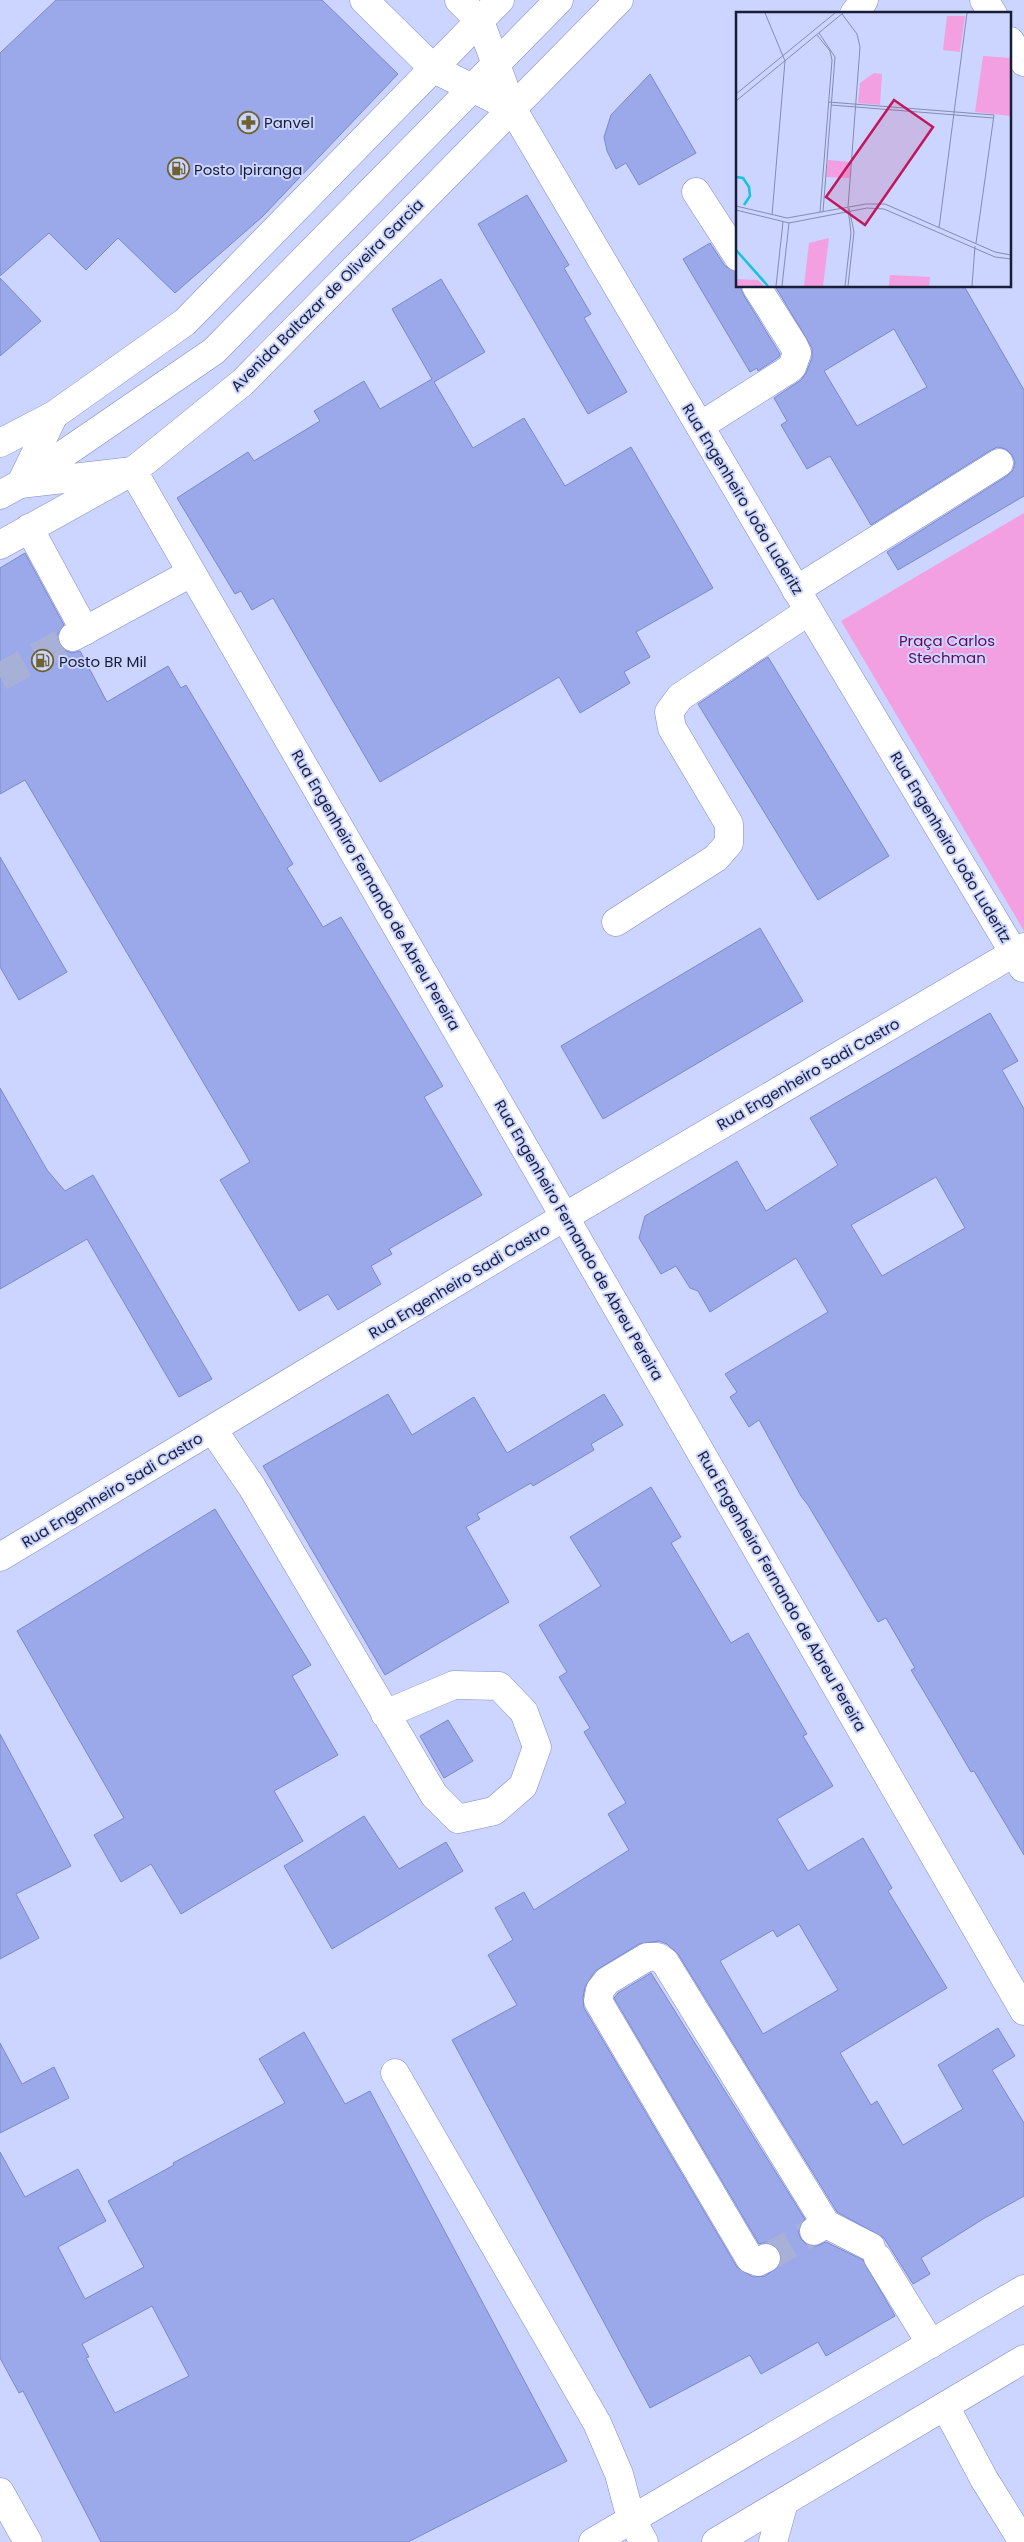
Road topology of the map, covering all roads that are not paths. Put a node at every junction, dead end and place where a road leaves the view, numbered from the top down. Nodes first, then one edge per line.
1 (364, 0) edge
2 (459, 0) edge
3 (500, 0) edge
4 (560, 0) edge
5 (619, 0) edge
6 (864, 0) edge
7 (984, 0) edge
8 (855, 12) edge
9 (992, 12) edge
10 (480, 21) junction
11 (1012, 44) edge
12 (1024, 62) edge
13 (496, 64) junction
14 (434, 69) junction
15 (473, 88) junction
16 (512, 108) junction
17 (696, 192) dead end
18 (736, 254) edge
19 (757, 288) edge
20 (54, 415) junction
21 (700, 426) junction
22 (0, 443) edge
23 (1000, 463) dead end
24 (133, 471) junction
25 (10, 489) edge
26 (29, 528) junction
27 (0, 545) edge
28 (191, 573) junction
29 (802, 600) junction
30 (616, 922) dead end
31 (1021, 956) edge
32 (566, 1216) junction
33 (213, 1430) junction
34 (0, 1557) edge
35 (385, 1714) junction
36 (1024, 2010) edge
37 (396, 2073) dead end
38 (766, 2258) tunnel mouth
39 (1024, 2289) edge
40 (931, 2344) junction
41 (1024, 2359) edge
42 (945, 2406) junction
43 (0, 2492) edge
44 (784, 2502) junction
45 (638, 2531) edge
46 (28, 2542) edge
47 (593, 2542) edge
48 (716, 2542) edge
49 (773, 2542) edge
50 (1023, 2542) edge

1 - 14 street
2 - 10 street
3 - 10 street
4 - 13 street
5 - 16 street, Avenida Baltazar de Oliveira Garcia
6 - 8 street
7 - 9 street
10 - 13 street, Rua Engenheiro João Luderitz
10 - 14 street
11 - 12 street
13 - 15 street
13 - 16 street, Rua Engenheiro João Luderitz
14 - 15 street
14 - 20 street
15 - 16 street
15 - 25 street
16 - 21 street, Rua Engenheiro João Luderitz
16 - 24 street, Avenida Baltazar de Oliveira Garcia
17 - 18 street
19 - 21 street
20 - 22 street
20 - 25 street
21 - 29 street, Rua Engenheiro João Luderitz
23 - 29 street
24 - 25 street
24 - 26 street, Avenida Baltazar de Oliveira Garcia
24 - 28 street, Rua Engenheiro Fernando de Abreu Pereira
26 - 27 street, Avenida Baltazar de Oliveira Garcia
26 - 28 street
28 - 32 street, Rua Engenheiro Fernando de Abreu Pereira
29 - 30 street
29 - 31 street, Rua Engenheiro João Luderitz
31 - 32 street, Rua Engenheiro Sadi Castro
32 - 33 street, Rua Engenheiro Sadi Castro
32 - 36 street, Rua Engenheiro Fernando de Abreu Pereira
33 - 34 street, Rua Engenheiro Sadi Castro
33 - 35 street
35 - 35 street
37 - 45 street
38 - 40 street
39 - 40 street
40 - 45 street
41 - 42 street
42 - 44 street
42 - 50 street
43 - 46 street
44 - 48 street
44 - 49 street
45 - 47 street

